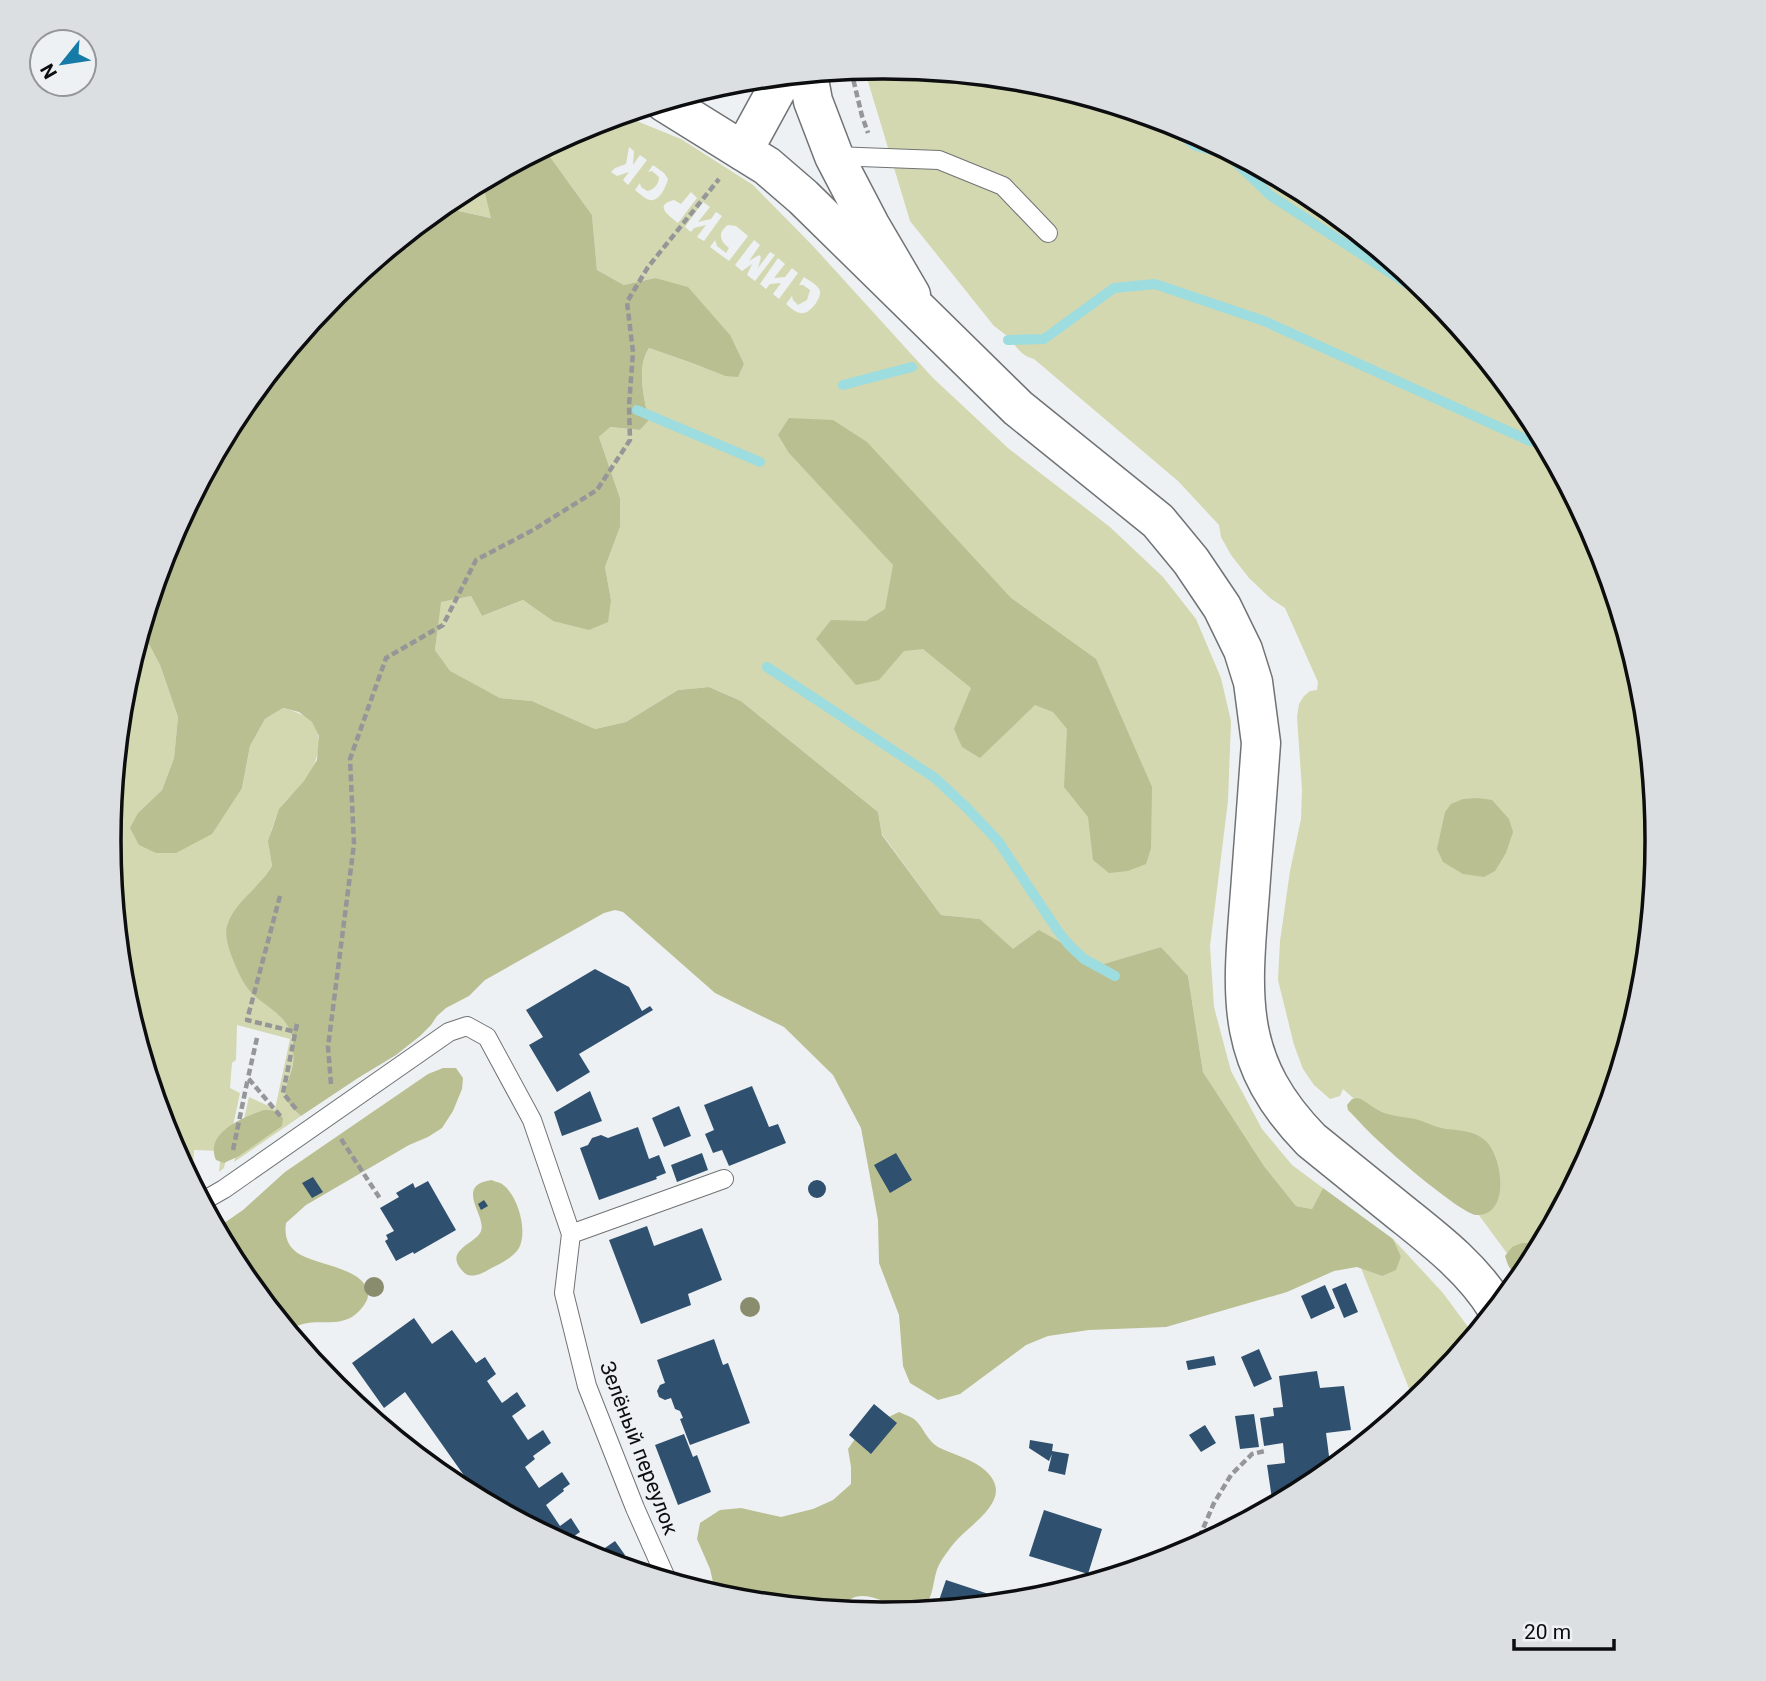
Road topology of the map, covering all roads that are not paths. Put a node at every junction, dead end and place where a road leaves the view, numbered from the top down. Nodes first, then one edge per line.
1 (810, 82) edge
2 (779, 86) edge
3 (674, 108) edge
4 (743, 151) junction
5 (834, 156) junction
6 (1048, 233) dead end
7 (923, 315) junction
8 (724, 1179) dead end
9 (210, 1197) edge
10 (571, 1234) junction
11 (1491, 1299) edge
12 (662, 1569) edge

1 - 5 main road
2 - 4 main road
3 - 4 main road
4 - 7 main road
5 - 6 lane
5 - 7 main road
7 - 11 main road
8 - 10 lane
9 - 10 lane, Зелёный переулок
10 - 12 lane, Зелёный переулок

